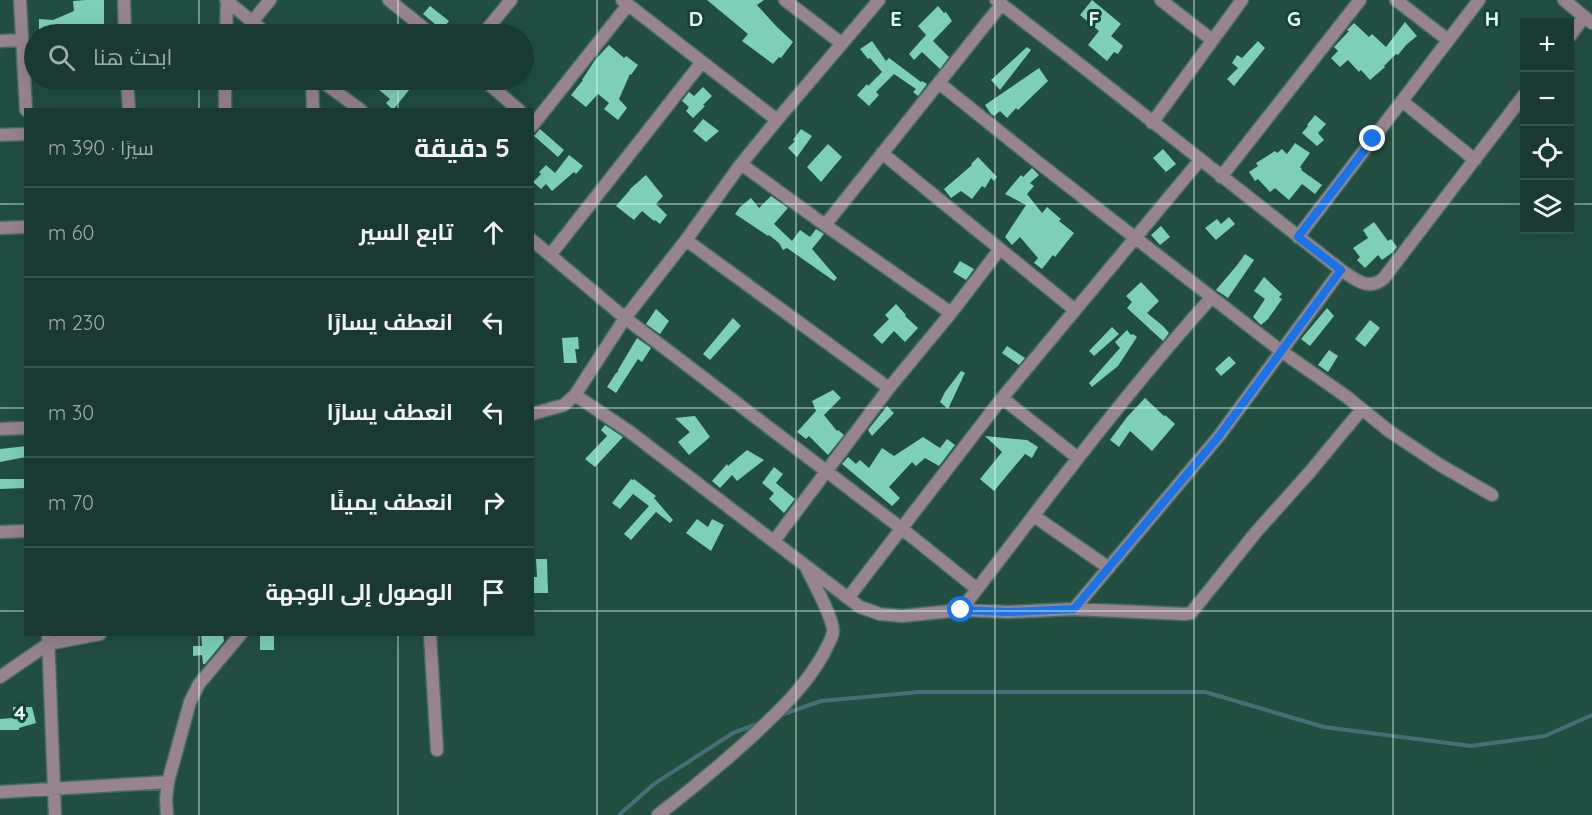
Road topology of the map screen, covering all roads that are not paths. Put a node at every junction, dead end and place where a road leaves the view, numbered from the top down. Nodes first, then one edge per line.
1 (20, 0) edge
2 (124, 0) edge
3 (270, 0) edge
4 (511, 0) edge
5 (785, 0) edge
6 (879, 0) edge
7 (1161, 0) edge
8 (1242, 0) edge
9 (1360, 0) edge
10 (1396, 0) edge
11 (1479, 0) edge
12 (1564, 0) edge
13 (226, 1) edge
14 (395, 2) edge
15 (625, 2) edge
16 (998, 2) edge
17 (1588, 20) edge
18 (252, 22) junction
19 (125, 24) edge
20 (226, 24) edge
21 (254, 24) edge
22 (420, 24) edge
23 (491, 24) edge
24 (1574, 32) edge
25 (22, 40) junction
26 (1212, 40) junction
27 (1448, 40) junction
28 (0, 41) edge
29 (841, 43) junction
30 (702, 62) junction
31 (24, 75) edge
32 (939, 83) junction
33 (25, 90) edge
34 (128, 90) edge
35 (225, 90) edge
36 (312, 90) edge
37 (334, 90) edge
38 (496, 90) edge
39 (1520, 99) edge
40 (1402, 101) junction
41 (26, 108) edge
42 (129, 108) edge
43 (225, 108) edge
44 (313, 108) edge
45 (358, 108) edge
46 (517, 108) edge
47 (777, 120) junction
48 (534, 123) edge
49 (1152, 123) junction
50 (24, 134) edge
51 (0, 135) edge
52 (882, 153) junction
53 (1200, 160) junction
54 (1475, 160) junction
55 (741, 164) junction
56 (1221, 177) junction
57 (825, 225) junction
58 (24, 226) edge
59 (0, 228) edge
60 (1298, 237) junction
61 (1136, 238) junction
62 (686, 240) junction
63 (534, 241) edge
64 (1000, 249) junction
65 (551, 254) junction
66 (1341, 270) junction
67 (1211, 298) junction
68 (1075, 310) junction
69 (951, 313) junction
70 (625, 318) junction
71 (1281, 351) junction
72 (889, 388) junction
73 (575, 395) junction
74 (1002, 398) junction
75 (1362, 409) junction
76 (534, 413) edge
77 (24, 428) edge
78 (0, 429) edge
79 (1078, 458) junction
80 (827, 471) junction
81 (1492, 495) dead end
82 (1034, 516) junction
83 (901, 528) junction
84 (24, 531) edge
85 (0, 532) edge
86 (774, 541) junction
87 (806, 568) junction
88 (1109, 568) junction
89 (976, 589) junction
90 (848, 598) junction
91 (1074, 609) junction
92 (961, 610) junction
93 (79, 636) edge
94 (239, 636) edge
95 (429, 636) edge
96 (48, 639) edge
97 (0, 677) edge
98 (437, 750) dead end
99 (168, 783) junction
100 (54, 789) junction
101 (0, 792) edge
102 (55, 815) edge
103 (167, 815) edge
104 (658, 815) edge

1 - 25 street
2 - 19 street
3 - 18 street
4 - 23 street
5 - 29 street
6 - 29 street
7 - 26 street
8 - 26 street
9 - 56 street
10 - 27 street
11 - 27 street
12 - 17 street
13 - 18 street
13 - 20 street
14 - 22 street
15 - 30 street
15 - 48 street
16 - 32 street
16 - 49 street
17 - 24 street
18 - 21 street
25 - 28 street
25 - 31 street
26 - 49 street
27 - 40 street
29 - 47 street
30 - 47 street
30 - 65 street
32 - 52 street
32 - 61 street
33 - 41 street
34 - 42 street
35 - 43 street
36 - 44 street
37 - 45 street
38 - 46 street
39 - 54 street
40 - 54 street
40 - 60 street
47 - 55 street
49 - 53 street
50 - 51 street
52 - 57 street
52 - 64 street
53 - 56 street
53 - 61 street
54 - 66 street
55 - 57 street
55 - 62 street
56 - 60 street
57 - 69 street
58 - 59 street
60 - 66 street
61 - 67 street
61 - 68 street
62 - 70 street
62 - 72 street
63 - 65 street
64 - 68 street
64 - 69 street
65 - 70 street
66 - 71 street
67 - 71 street
67 - 79 street
68 - 74 street
69 - 72 street
70 - 73 street
70 - 80 street
71 - 75 street
71 - 88 street
72 - 80 street
73 - 76 street
73 - 86 street
74 - 79 street
74 - 83 street
75 - 81 street
75 - 91 street
77 - 78 street
79 - 82 street
80 - 83 street
80 - 86 street
82 - 88 street
82 - 89 street
83 - 89 street
83 - 90 street
84 - 85 street
86 - 87 street
87 - 90 street
87 - 104 street
88 - 91 street
89 - 92 street
90 - 92 street
91 - 92 street
93 - 96 street
94 - 99 street
95 - 98 street
96 - 97 street
96 - 100 street
99 - 100 street
99 - 103 street
100 - 101 street
100 - 102 street

